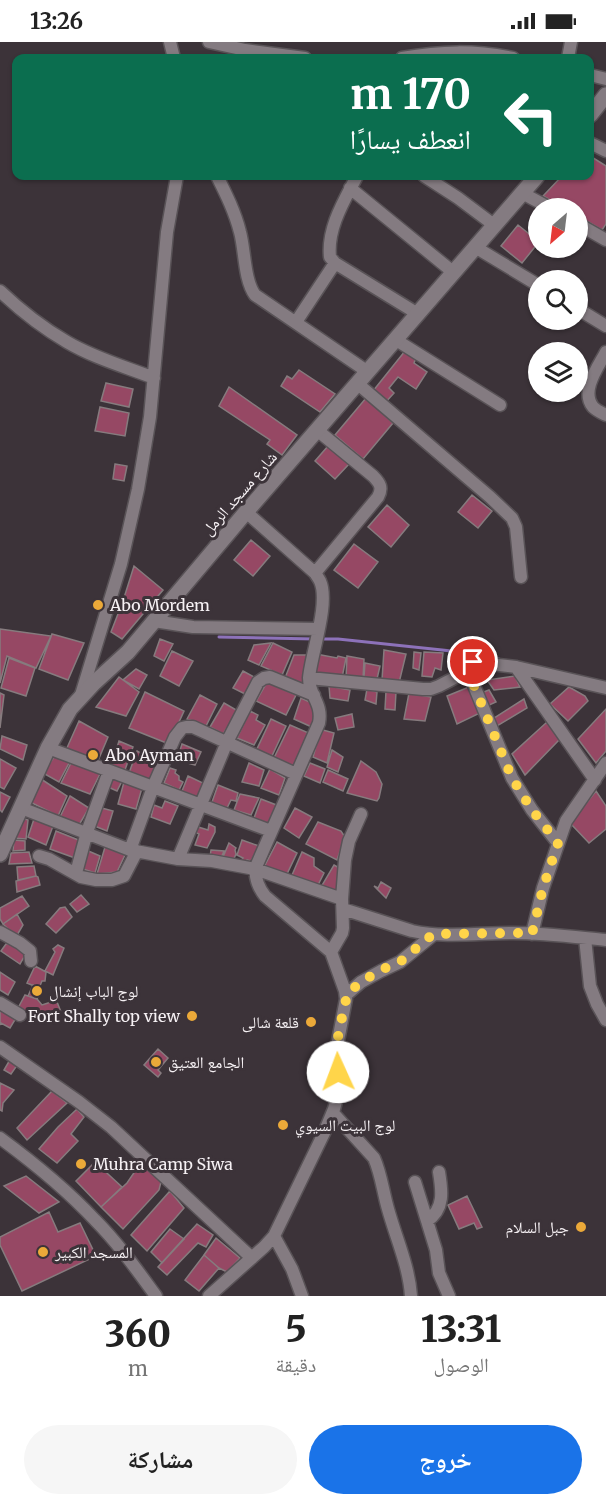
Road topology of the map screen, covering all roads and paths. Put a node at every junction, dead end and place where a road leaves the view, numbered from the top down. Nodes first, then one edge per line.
1 (208, 42) edge
2 (247, 46) edge
3 (424, 52) edge
4 (281, 54) edge
5 (483, 54) edge
6 (606, 95) edge
7 (594, 110) edge
8 (176, 180) edge
9 (219, 180) edge
10 (355, 180) edge
11 (430, 180) edge
12 (533, 180) edge
13 (350, 188) junction
14 (522, 193) junction
15 (531, 198) edge
16 (494, 225) junction
17 (588, 230) edge
18 (606, 240) edge
19 (475, 247) junction
20 (335, 263) junction
21 (453, 272) junction
22 (528, 279) edge
23 (0, 291) edge
24 (418, 314) junction
25 (588, 315) edge
26 (296, 322) junction
27 (606, 326) edge
28 (396, 340) junction
29 (606, 352) edge
30 (368, 372) junction
31 (154, 378) junction
32 (358, 384) junction
33 (500, 405) dead end
34 (606, 416) edge
35 (317, 430) junction
36 (246, 512) junction
37 (315, 573) junction
38 (521, 577) dead end
39 (154, 621) junction
40 (318, 629) junction
41 (516, 667) junction
42 (468, 671) junction
43 (309, 678) junction
44 (606, 688) edge
45 (314, 695) junction
46 (81, 696) junction
47 (227, 742) junction
48 (48, 748) junction
49 (606, 763) edge
50 (109, 771) junction
51 (296, 774) junction
52 (599, 781) edge
53 (153, 787) junction
54 (200, 805) junction
55 (21, 808) junction
56 (361, 814) dead end
57 (271, 831) junction
58 (87, 832) junction
59 (558, 843) junction
60 (134, 851) junction
61 (0, 854) edge
62 (39, 856) dead end
63 (178, 859) junction
64 (255, 869) junction
65 (76, 873) junction
66 (342, 904) junction
67 (0, 932) edge
68 (433, 934) junction
69 (532, 934) junction
70 (585, 938) junction
71 (606, 940) edge
72 (331, 952) junction
73 (31, 962) dead end
74 (346, 995) junction
75 (0, 1003) edge
76 (20, 1015) dead end
77 (606, 1020) edge
78 (0, 1047) edge
79 (333, 1113) junction
80 (0, 1138) edge
81 (439, 1172) dead end
82 (415, 1182) dead end
83 (427, 1221) junction
84 (274, 1236) junction
85 (442, 1236) dead end
86 (436, 1250) junction
87 (252, 1258) junction
88 (156, 1296) edge
89 (209, 1296) edge
90 (302, 1296) edge
91 (411, 1296) edge
92 (449, 1296) edge

1 - 2 street
2 - 4 street
3 - 5 street
6 - 7 street
8 - 31 street
9 - 26 street
10 - 13 street
11 - 16 street
12 - 14 street, شارع مسجد الرمل
13 - 20 street
13 - 21 street
14 - 15 street
14 - 16 street, شارع مسجد الرمل
16 - 19 street, شارع مسجد الرمل
17 - 18 street
19 - 21 street, شارع مسجد الرمل
19 - 22 street
20 - 24 street
20 - 26 street
21 - 24 street, شارع مسجد الرمل
23 - 31 street
24 - 28 street, شارع مسجد الرمل
25 - 27 street
26 - 30 street
28 - 30 street, شارع مسجد الرمل
28 - 33 street
29 - 34 street
30 - 32 street, شارع مسجد الرمل
31 - 46 street
32 - 35 street, شارع مسجد الرمل
32 - 38 street
35 - 36 street, شارع مسجد الرمل
35 - 37 street
36 - 37 street
36 - 39 street, شارع مسجد الرمل
37 - 40 street
39 - 40 street
39 - 46 street, شارع مسجد الرمل
40 - 43 street
41 - 42 street
41 - 44 street
41 - 52 street
42 - 43 street
42 - 59 street
43 - 45 street
45 - 47 street
45 - 51 street
46 - 48 street, شارع مسجد الرمل
47 - 51 street
47 - 53 street
47 - 54 street
48 - 50 street
48 - 55 street, شارع مسجد الرمل
49 - 52 street
50 - 53 street
50 - 58 street
51 - 57 street
52 - 59 street
53 - 54 street
53 - 60 street
54 - 57 street
54 - 63 street
55 - 58 street
55 - 61 street, شارع مسجد الرمل
56 - 66 street
57 - 64 street
58 - 60 street
58 - 65 street
59 - 69 street
60 - 63 street
60 - 65 street
62 - 65 street
63 - 64 street
64 - 66 street
64 - 72 street
66 - 68 street
66 - 72 street
67 - 73 street
68 - 69 street
68 - 74 street
69 - 70 street
70 - 71 street
70 - 77 street
72 - 74 street
74 - 79 street
75 - 76 street
78 - 87 street
79 - 84 street
79 - 91 street
80 - 88 street
81 - 83 street
82 - 83 street
83 - 86 street
84 - 87 street
84 - 90 street
85 - 86 street
86 - 92 street
87 - 89 street

